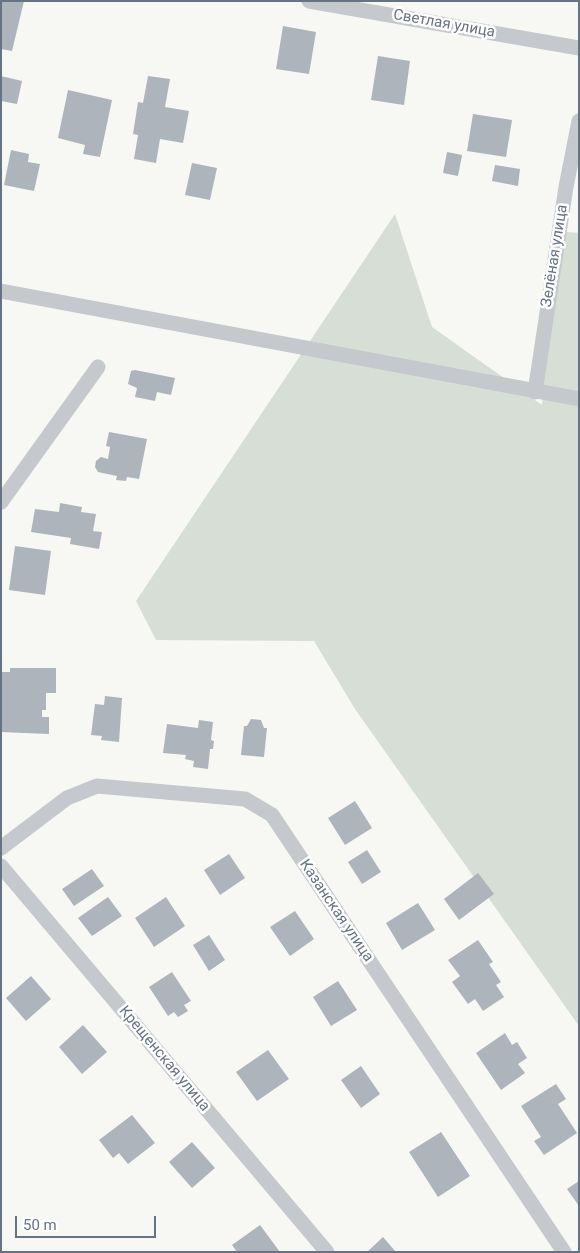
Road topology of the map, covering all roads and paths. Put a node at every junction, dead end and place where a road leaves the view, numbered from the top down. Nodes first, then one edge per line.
1 (309, 1) edge
2 (579, 48) edge
3 (579, 121) edge
4 (1, 291) edge
5 (98, 367) dead end
6 (535, 392) junction
7 (579, 399) edge
8 (1, 502) edge
9 (1, 848) edge
10 (1, 866) edge
11 (327, 1252) edge
12 (564, 1252) edge

1 - 2 street, Светлая улица
3 - 6 street, Зелёная улица
4 - 6 street
5 - 8 street
6 - 7 street
9 - 12 street, Казанская улица
10 - 11 street, Крещенская улица

